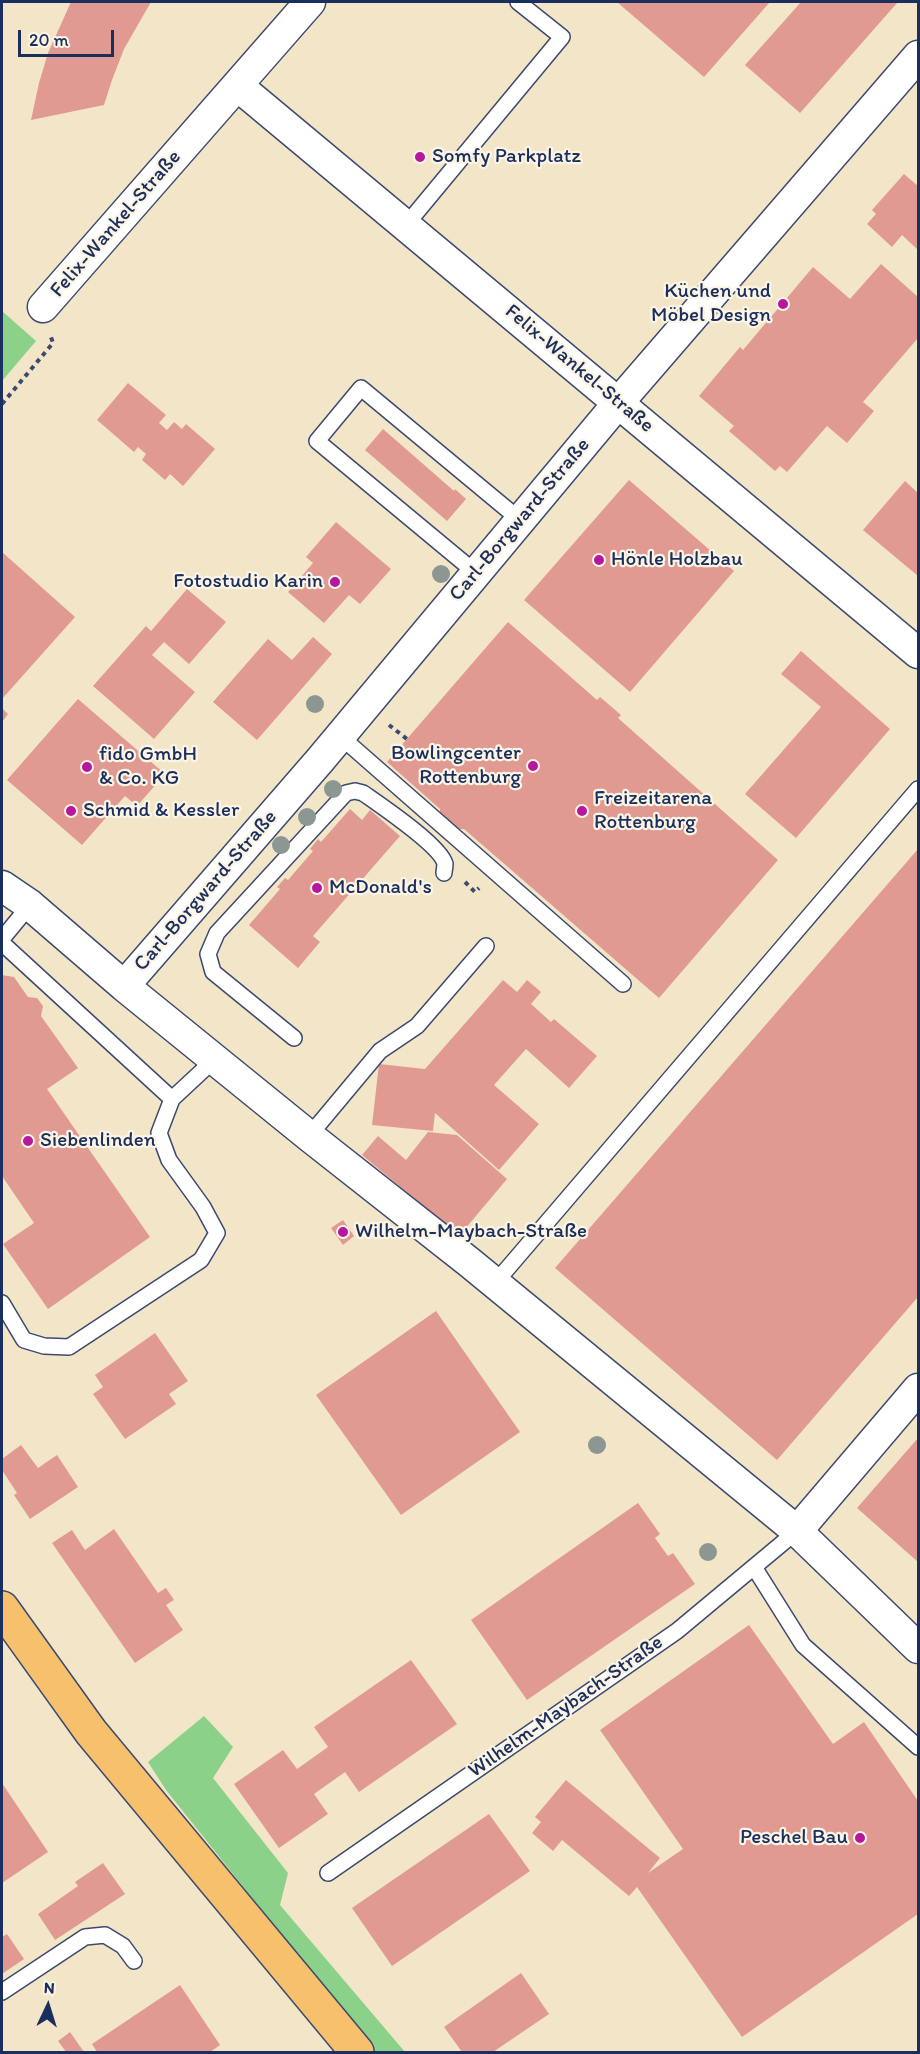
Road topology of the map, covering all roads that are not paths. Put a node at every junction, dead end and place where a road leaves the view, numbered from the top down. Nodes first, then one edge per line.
1 (310, 2) edge
2 (518, 2) edge
3 (918, 56) edge
4 (238, 86) junction
5 (406, 225) junction
6 (43, 307) road end
7 (619, 402) junction
8 (520, 520) junction
9 (476, 573) junction
10 (918, 653) edge
11 (340, 736) junction
12 (918, 789) edge
13 (444, 873) dead end
14 (2, 886) edge
15 (30, 905) junction
16 (2, 941) edge
17 (486, 946) dead end
18 (623, 984) dead end
19 (124, 986) junction
20 (294, 1038) dead end
21 (215, 1059) junction
22 (172, 1099) junction
23 (309, 1136) junction
24 (495, 1283) junction
25 (2, 1303) edge
26 (918, 1389) edge
27 (797, 1532) junction
28 (754, 1567) junction
29 (2, 1608) edge
30 (918, 1648) edge
31 (918, 1747) edge
32 (328, 1873) dead end
33 (134, 1961) dead end
34 (2, 1992) edge
35 (357, 2052) edge

1 - 4 street, Felix-Wankel-Straße
2 - 5 lane
3 - 7 street, Carl-Borgward-Straße
4 - 5 street, Felix-Wankel-Straße
4 - 6 street, Felix-Wankel-Straße
5 - 7 street, Felix-Wankel-Straße
7 - 8 street, Carl-Borgward-Straße
7 - 10 street, Felix-Wankel-Straße
8 - 9 street, Carl-Borgward-Straße
8 - 9 lane
9 - 11 street, Carl-Borgward-Straße
11 - 18 lane
11 - 19 street, Carl-Borgward-Straße
12 - 24 lane
13 - 20 lane
14 - 15 street
15 - 16 lane
15 - 19 street
16 - 22 lane
17 - 23 lane
19 - 21 street
21 - 22 lane
21 - 23 street
22 - 25 lane
23 - 24 street
24 - 27 street
26 - 27 street
27 - 28 lane, Wilhelm-Maybach-Straße
27 - 30 street
28 - 31 lane
28 - 32 lane, Wilhelm-Maybach-Straße
29 - 35 main road
33 - 34 lane

